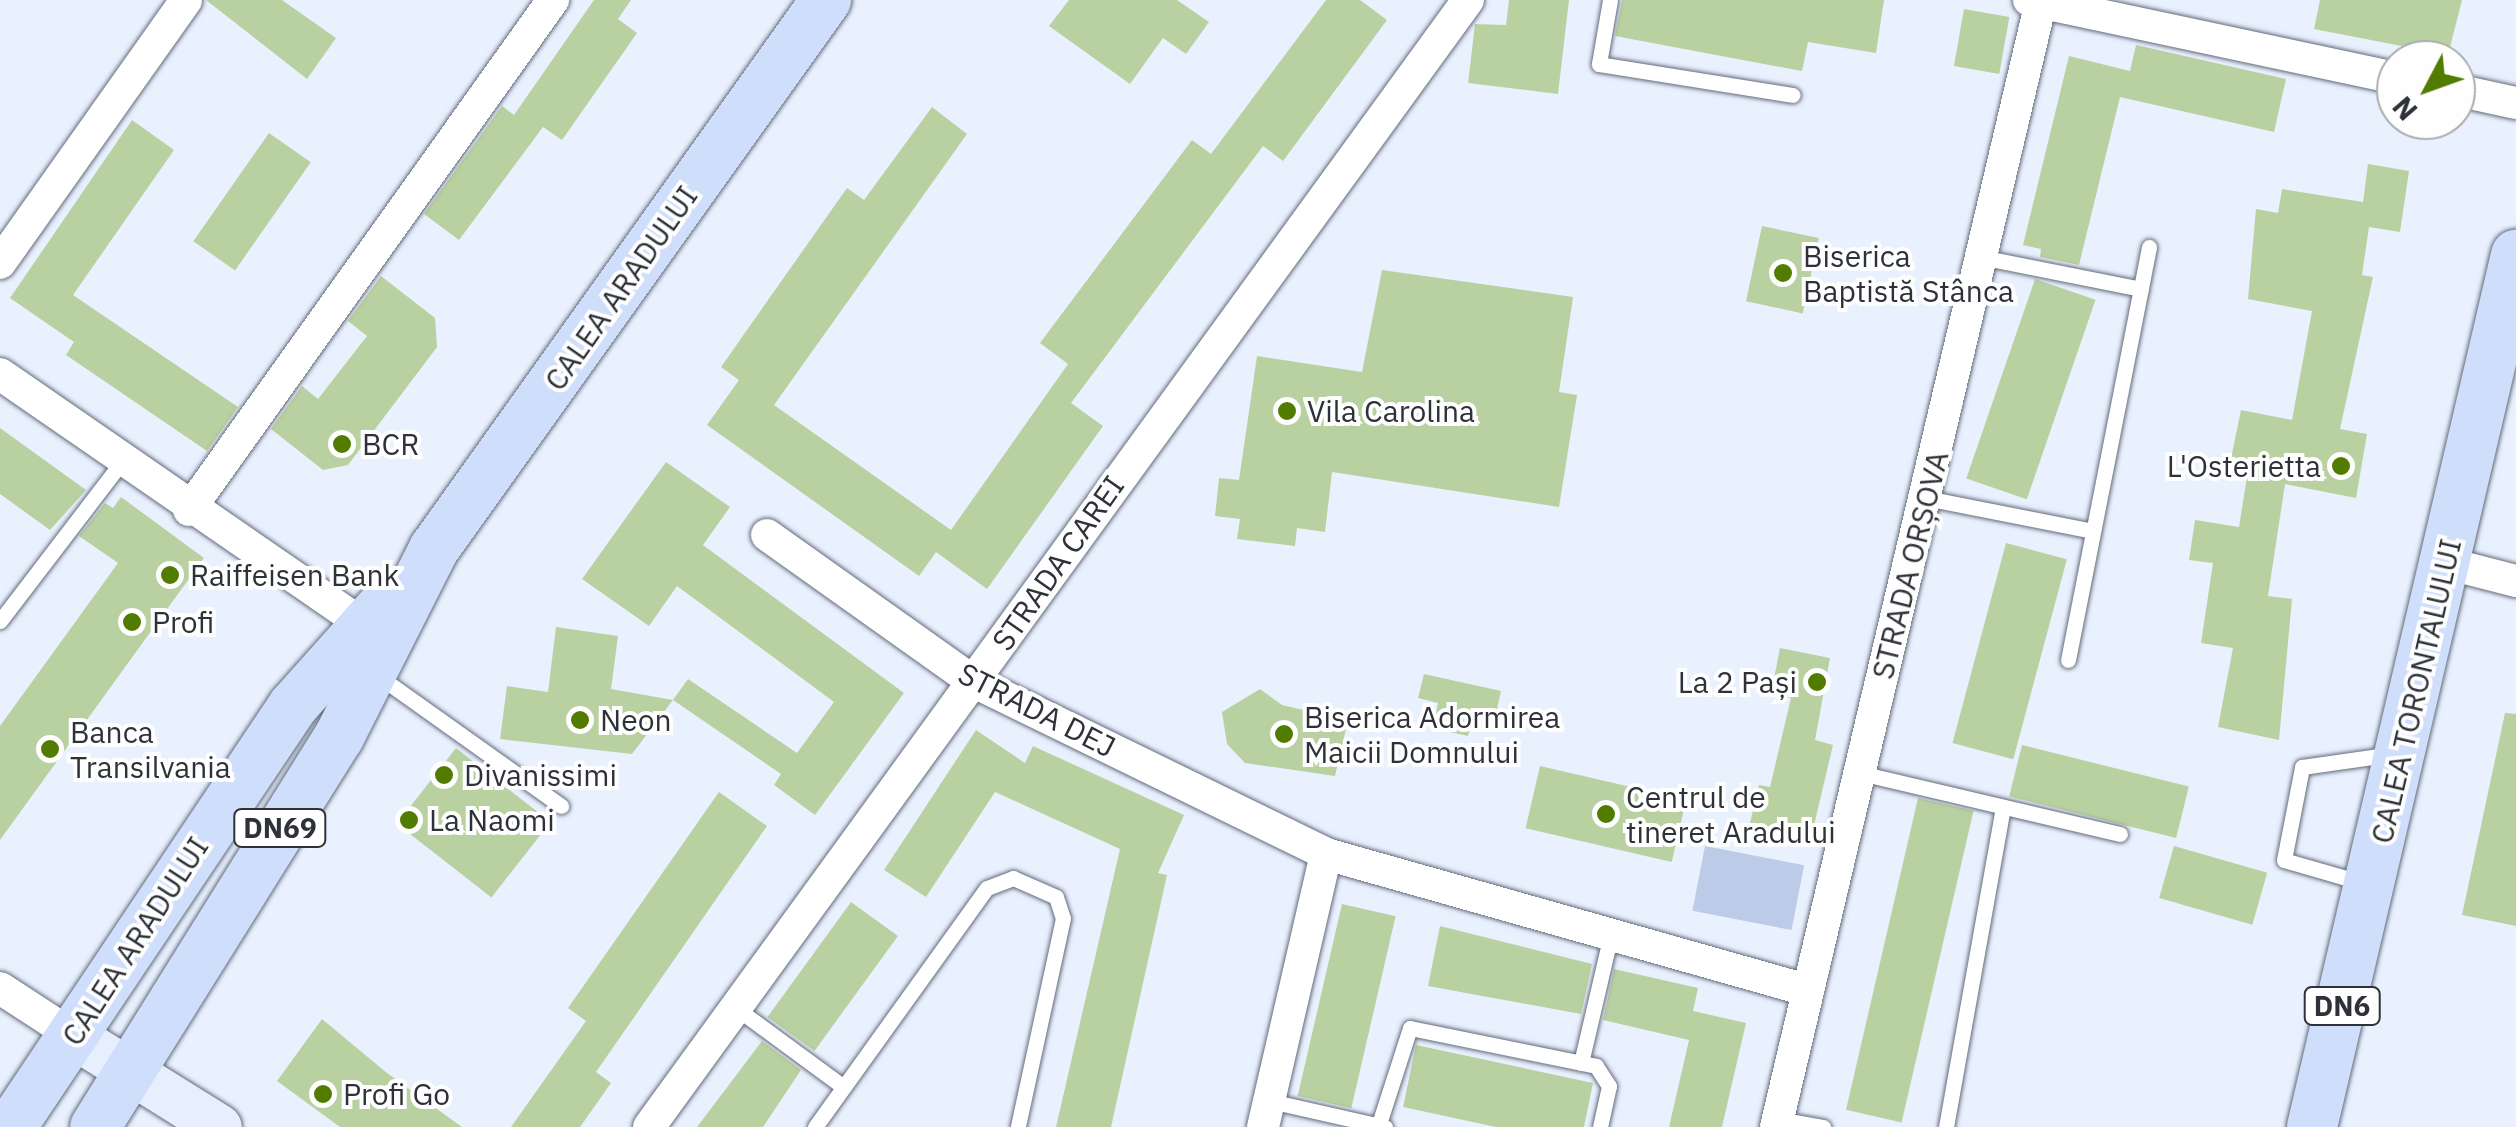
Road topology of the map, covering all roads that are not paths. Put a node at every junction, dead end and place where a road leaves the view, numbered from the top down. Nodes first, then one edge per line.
1 (186, 0) edge
2 (553, 0) edge
3 (826, 0) edge
4 (1468, 0) edge
5 (1610, 0) edge
6 (2035, 1) edge
7 (2376, 74) edge
8 (1793, 95) dead end
9 (2476, 95) edge
10 (2516, 104) edge
11 (2149, 246) dead end
12 (2516, 255) edge
13 (1986, 258) junction
14 (0, 263) edge
15 (2141, 289) junction
16 (0, 374) edge
17 (122, 460) junction
18 (1926, 498) junction
19 (189, 510) junction
20 (2093, 531) junction
21 (767, 535) dead end
22 (2446, 563) junction
23 (2516, 581) edge
24 (0, 621) edge
25 (364, 645) junction
26 (2068, 660) dead end
27 (974, 682) junction
28 (2402, 752) junction
29 (1860, 773) junction
30 (561, 806) dead end
31 (2003, 807) junction
32 (2120, 834) dead end
33 (1326, 854) junction
34 (2371, 886) junction
35 (1611, 934) junction
36 (0, 988) edge
37 (1807, 990) junction
38 (736, 1008) junction
39 (72, 1035) junction
40 (1581, 1063) junction
41 (128, 1070) junction
42 (842, 1086) junction
43 (1266, 1114) edge
44 (1777, 1123) edge
45 (1380, 1126) edge
46 (11, 1127) edge
47 (95, 1127) edge
48 (219, 1127) edge
49 (650, 1127) edge
50 (815, 1127) edge
51 (1018, 1127) edge
52 (1600, 1127) edge
53 (1823, 1127) edge
54 (1946, 1127) edge
55 (2312, 1127) edge

1 - 14 street
2 - 19 street
3 - 25 main road, CALEA ARADULUI / DN69
4 - 27 street, STRADA CAREI
5 - 8 lane
6 - 7 street
6 - 13 street, STRADA ORȘOVA
9 - 10 street
11 - 15 lane
12 - 22 main road, CALEA TORONTALULUI / DN6
13 - 15 lane
13 - 18 street, STRADA ORȘOVA
15 - 20 lane
16 - 17 street
17 - 19 street
17 - 24 lane
18 - 20 lane
18 - 29 street, STRADA ORȘOVA
19 - 25 street
20 - 26 lane
21 - 27 street, STRADA DEJ
22 - 23 street
22 - 28 main road, CALEA TORONTALULUI / DN6
25 - 30 lane
25 - 39 main road, CALEA ARADULUI / DN69
25 - 41 main road, CALEA ARADULUI / DN69
27 - 33 street, STRADA DEJ
27 - 38 street, STRADA CAREI
28 - 34 main road, CALEA TORONTALULUI / DN6
28 - 34 lane
29 - 31 lane
29 - 37 street, STRADA ORȘOVA
31 - 32 lane
31 - 54 lane
33 - 35 street, STRADA DEJ
33 - 43 street
34 - 55 main road, CALEA TORONTALULUI / DN6
35 - 37 street, STRADA DEJ
35 - 40 lane
36 - 39 street
37 - 44 street, STRADA ORȘOVA
38 - 42 lane
38 - 49 street, STRADA CAREI
39 - 41 street
39 - 46 main road, CALEA ARADULUI / DN69
40 - 45 lane
40 - 52 lane
41 - 47 main road, CALEA ARADULUI / DN69
41 - 48 street
42 - 50 lane
42 - 51 lane
43 - 45 lane
44 - 53 lane

